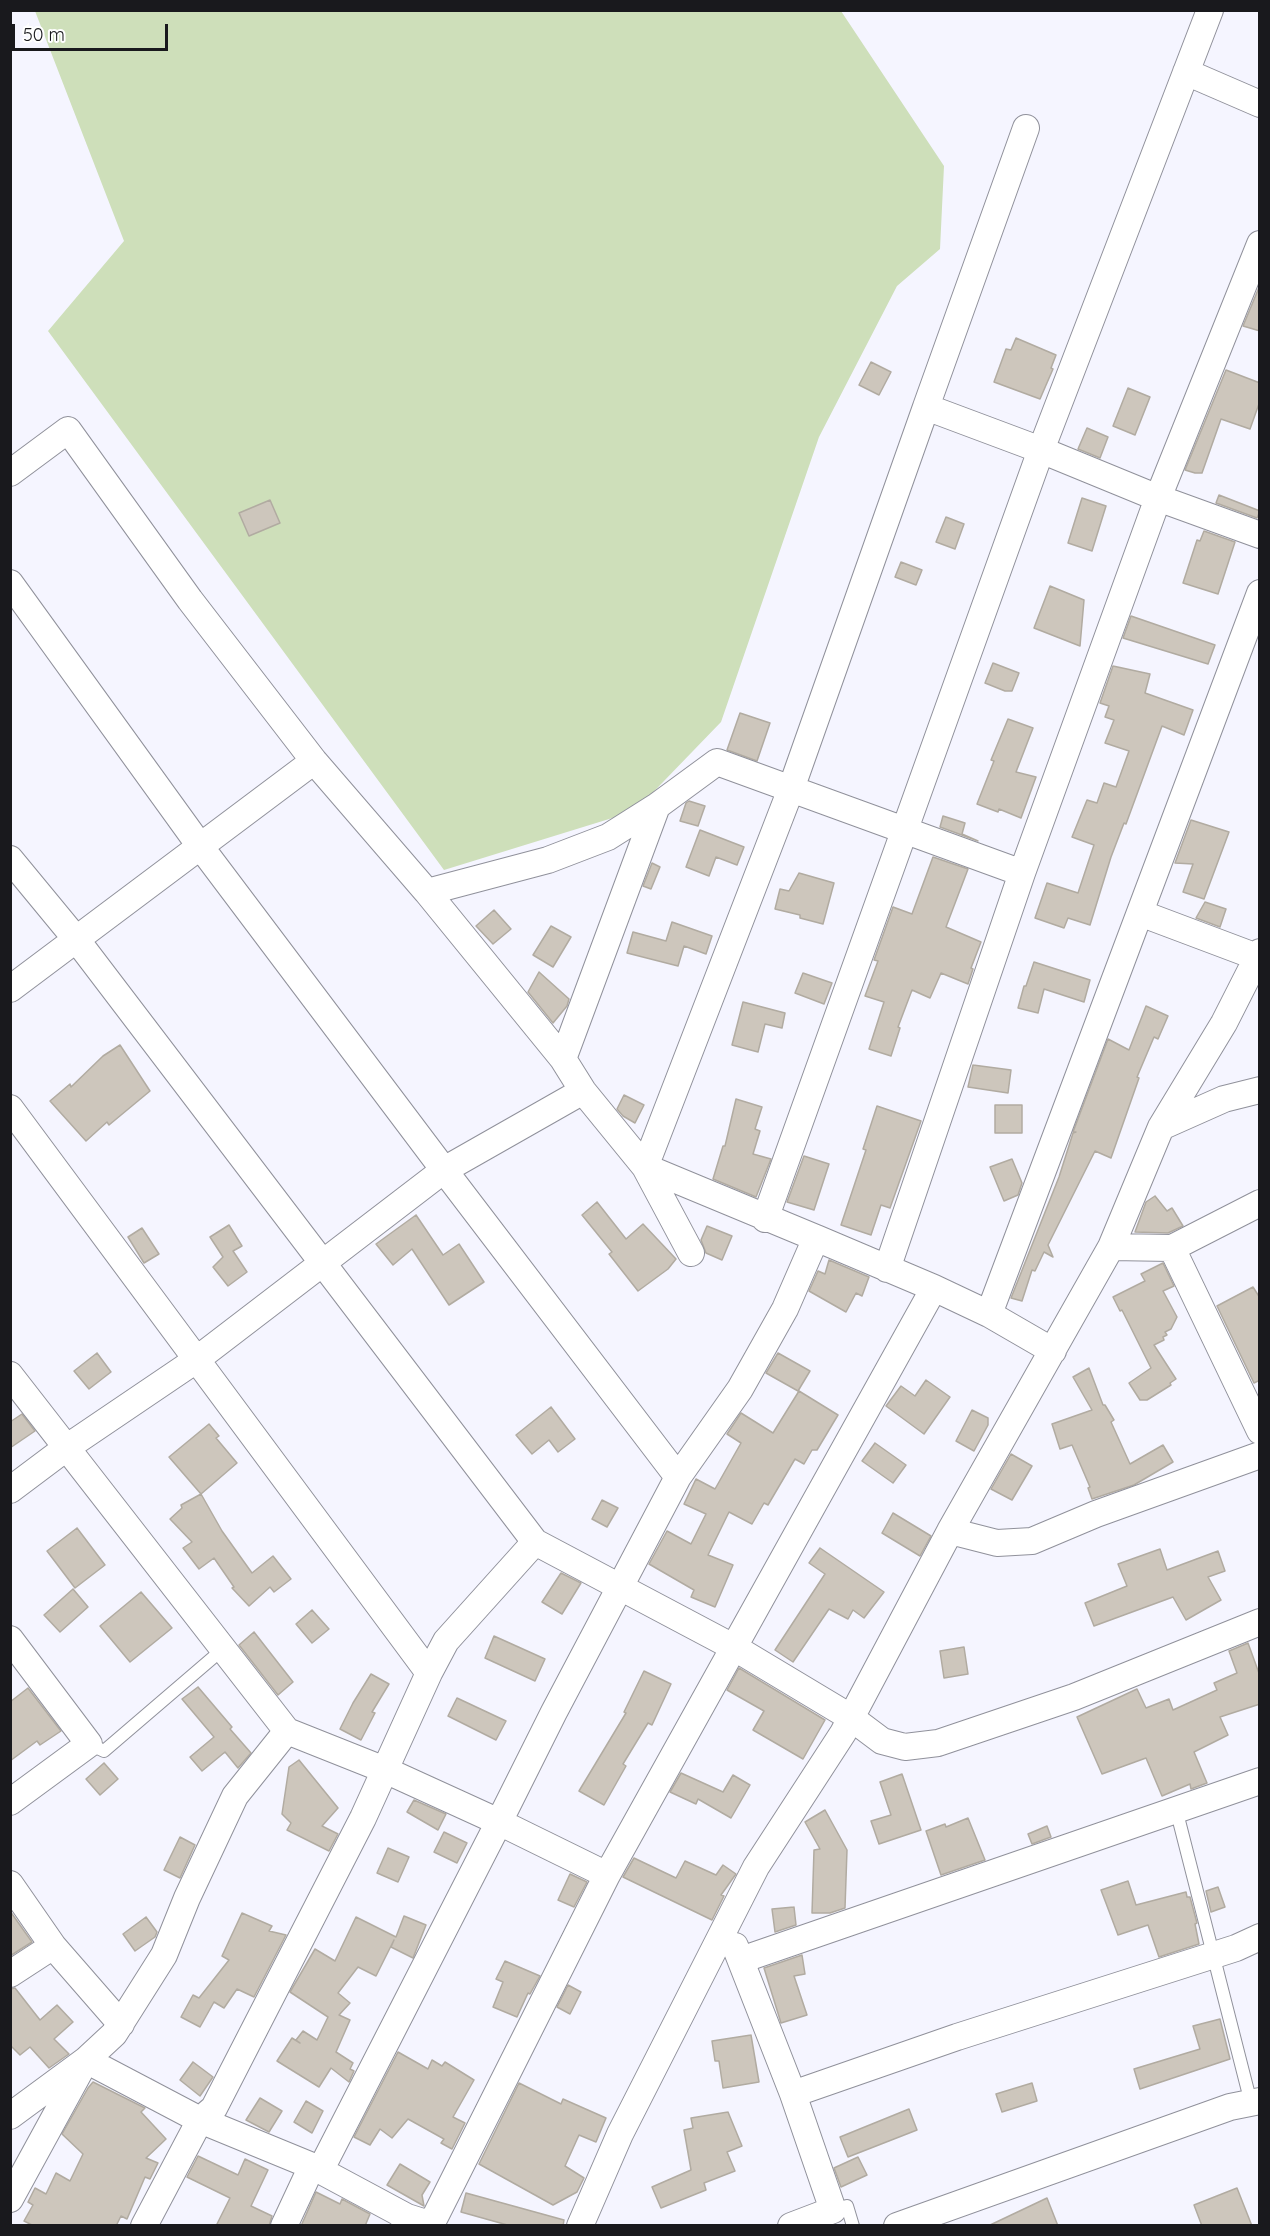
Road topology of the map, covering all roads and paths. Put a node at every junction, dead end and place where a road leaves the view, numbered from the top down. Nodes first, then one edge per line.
1 (1210, 10) edge
2 (1186, 72) junction
3 (1260, 104) edge
4 (1026, 128) dead end
5 (1260, 244) edge
6 (926, 407) junction
7 (1041, 450) junction
8 (10, 473) edge
9 (1158, 498) junction
10 (1260, 535) edge
11 (10, 583) edge
12 (1260, 593) edge
13 (314, 761) junction
14 (791, 789) junction
15 (657, 806) junction
16 (905, 831) junction
17 (200, 846) junction
18 (10, 859) edge
19 (1022, 873) junction
20 (427, 892) junction
21 (1140, 914) junction
22 (76, 939) junction
23 (1258, 955) edge
24 (10, 990) edge
25 (563, 1059) junction
26 (1260, 1090) edge
27 (583, 1091) junction
28 (10, 1108) edge
29 (1161, 1127) junction
30 (645, 1167) junction
31 (444, 1170) junction
32 (1260, 1203) edge
33 (765, 1219) junction
34 (816, 1238) junction
35 (1111, 1247) junction
36 (1172, 1248) junction
37 (691, 1253) dead end
38 (322, 1262) junction
39 (887, 1269) junction
40 (934, 1288) junction
41 (989, 1314) junction
42 (1053, 1351) junction
43 (196, 1360) junction
44 (10, 1376) edge
45 (1260, 1431) edge
46 (66, 1449) junction
47 (1260, 1455) edge
48 (678, 1477) junction
49 (10, 1490) edge
50 (950, 1530) junction
51 (535, 1542) junction
52 (621, 1586) junction
53 (1260, 1622) edge
54 (735, 1648) junction
55 (223, 1649) junction
56 (14, 1653) edge
57 (429, 1673) junction
58 (850, 1717) junction
59 (287, 1731) junction
60 (89, 1744) junction
61 (385, 1770) junction
62 (1260, 1781) edge
63 (10, 1802) edge
64 (1176, 1809) junction
65 (499, 1822) junction
66 (607, 1875) junction
67 (10, 1884) edge
68 (727, 1924) junction
69 (1260, 1937) edge
70 (52, 1946) junction
71 (1214, 1955) junction
72 (741, 1960) junction
73 (10, 1974) edge
74 (121, 2024) junction
75 (86, 2060) junction
76 (793, 2094) junction
77 (1255, 2102) edge
78 (10, 2116) edge
79 (200, 2120) junction
80 (316, 2168) junction
81 (10, 2199) edge
82 (833, 2210) junction
83 (405, 2221) edge
84 (144, 2226) edge
85 (284, 2226) edge
86 (580, 2226) edge
87 (791, 2226) edge
88 (853, 2226) edge
89 (897, 2226) edge

1 - 2 street
2 - 3 street
2 - 7 street
4 - 6 street
5 - 9 street
6 - 7 street
6 - 14 street
7 - 9 street
7 - 16 street
8 - 13 street
9 - 10 street
9 - 19 street
11 - 17 street
12 - 21 street
13 - 17 street
13 - 20 street
14 - 15 street
14 - 16 street
14 - 30 street
15 - 20 street
15 - 25 street
16 - 19 street
16 - 33 street
17 - 22 street
17 - 31 street
18 - 22 street
19 - 39 street
20 - 25 street
21 - 23 street
21 - 41 street
22 - 24 street
22 - 38 street
23 - 29 street
25 - 27 street
26 - 29 street
27 - 30 street
27 - 31 street
28 - 43 street
29 - 35 street
30 - 33 street
30 - 37 street
31 - 38 street
31 - 48 street
32 - 36 street
33 - 34 street
34 - 39 street
34 - 48 street
35 - 36 street
35 - 42 street
36 - 45 street
38 - 43 street
38 - 51 street
39 - 40 street
40 - 41 street
40 - 54 street
41 - 42 street
42 - 50 street
43 - 46 street
43 - 57 street
44 - 46 street
46 - 49 street
46 - 55 street
47 - 50 street
48 - 52 street
50 - 58 street
51 - 52 street
51 - 57 street
52 - 54 street
52 - 65 street
53 - 58 street
54 - 58 street
54 - 66 street
55 - 59 street
55 - 60 lane
56 - 60 street
57 - 61 street
58 - 68 street
59 - 61 street
59 - 74 street
60 - 63 street
61 - 65 street
61 - 79 street
62 - 64 street
64 - 71 lane
64 - 72 street
65 - 66 street
65 - 80 street
66 - 83 street
67 - 70 street
68 - 72 street
68 - 86 street
69 - 71 street
70 - 73 street
70 - 74 street
71 - 76 street
71 - 77 lane
72 - 76 street
74 - 75 street
75 - 78 street
75 - 79 street
75 - 81 street
76 - 82 street
77 - 89 street
79 - 80 street
79 - 84 street
80 - 83 street
80 - 85 street
82 - 87 street
82 - 88 lane

